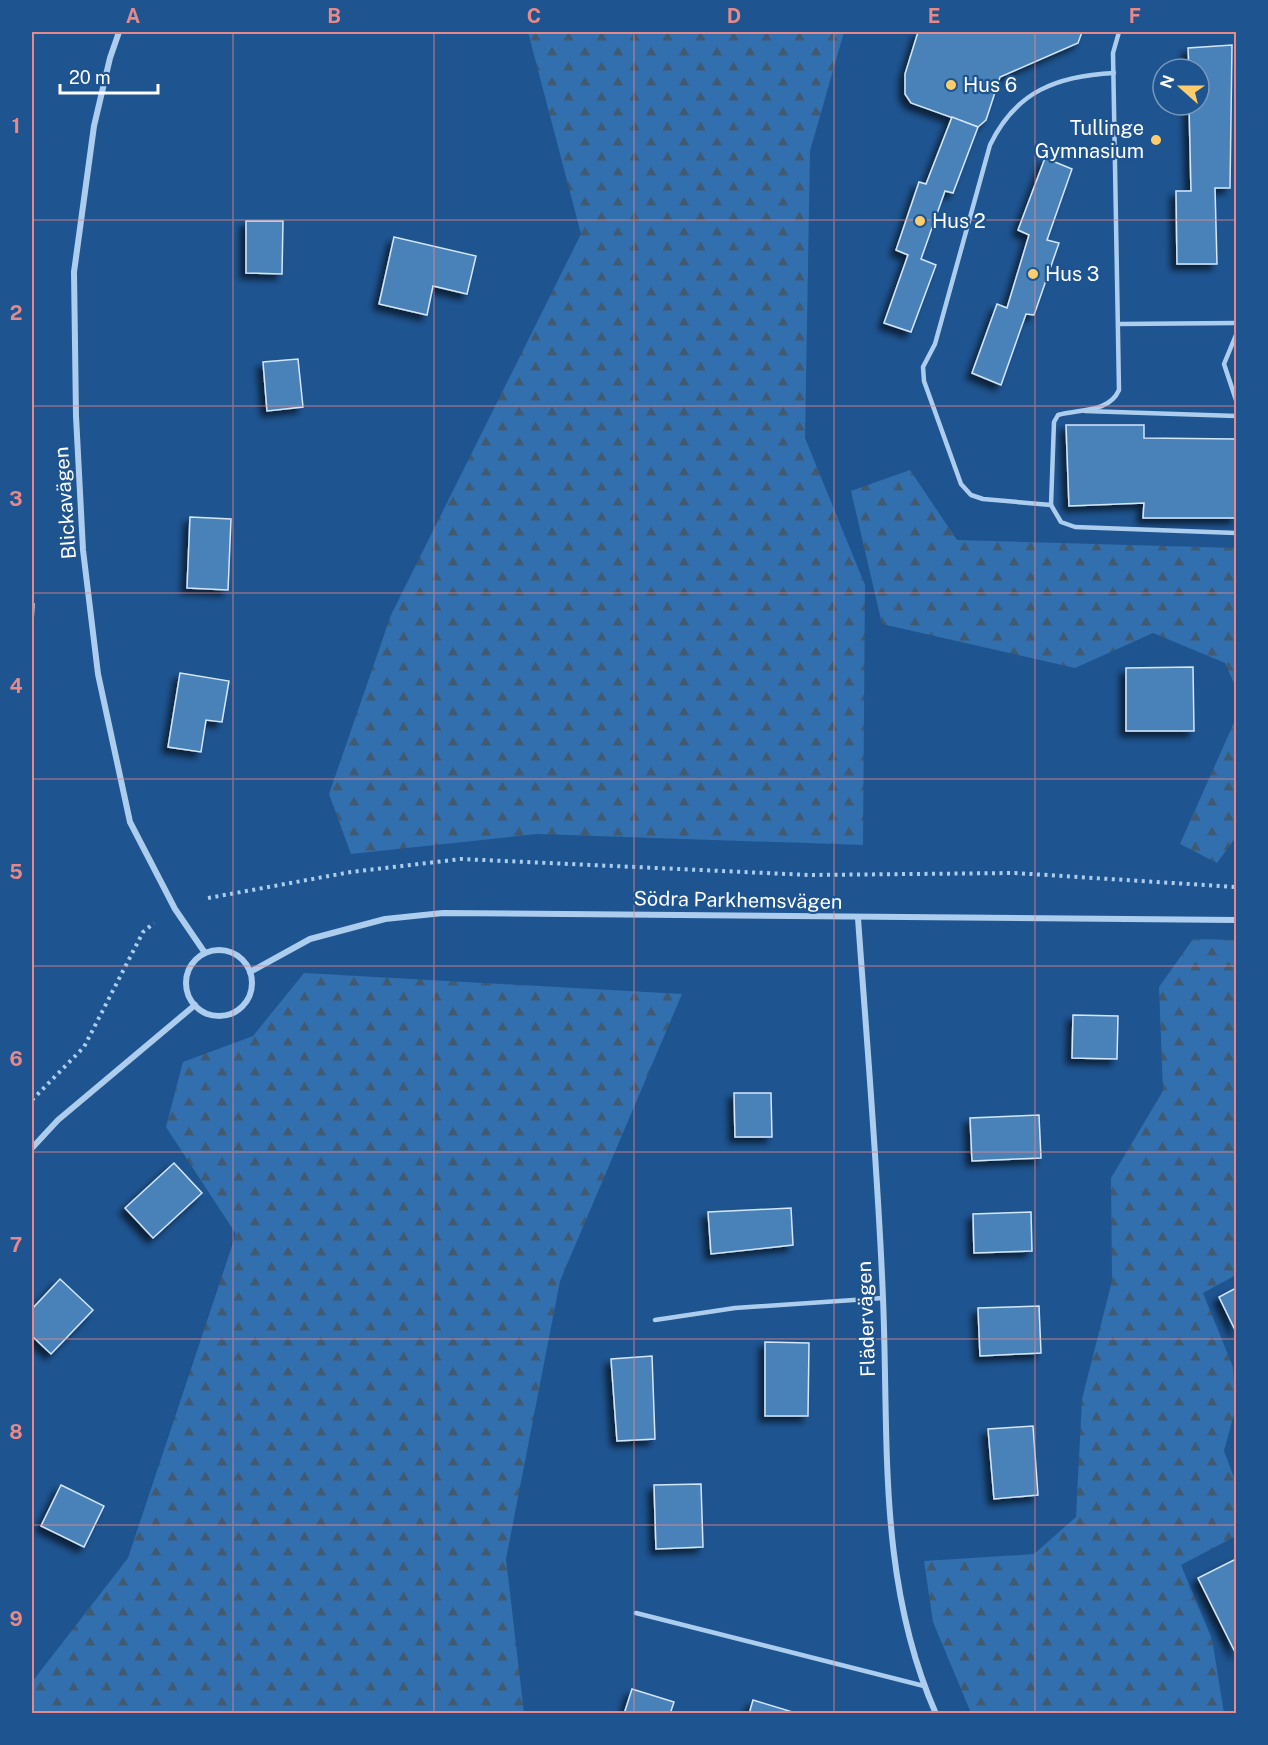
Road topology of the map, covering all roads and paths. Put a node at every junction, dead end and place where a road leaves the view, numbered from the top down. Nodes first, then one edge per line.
1 (119, 32) edge
2 (1119, 32) edge
3 (1114, 73) junction
4 (1236, 323) edge
5 (1119, 324) junction
6 (1236, 335) edge
7 (1236, 400) edge
8 (1070, 411) junction
9 (1236, 416) edge
10 (1051, 505) junction
11 (1236, 533) edge
12 (1236, 886) edge
13 (208, 898) dead end
14 (858, 918) junction
15 (1236, 920) edge
16 (154, 923) dead end
17 (205, 953) junction
18 (249, 972) junction
19 (195, 1005) junction
20 (32, 1100) edge
21 (32, 1148) edge
22 (883, 1298) junction
23 (656, 1320) dead end
24 (636, 1613) dead end
25 (924, 1686) junction
26 (936, 1713) edge

1 - 17 street, Blickavägen
2 - 3 lane
3 - 5 lane
3 - 10 lane
4 - 5 lane
5 - 8 lane
6 - 7 lane
8 - 9 lane
8 - 10 lane
10 - 11 lane
12 - 13 path
14 - 15 street, Södra Parkhemsvägen
14 - 18 street, Södra Parkhemsvägen
14 - 22 street, Flädervägen
16 - 20 path
17 - 18 street
17 - 19 street
18 - 19 street
19 - 21 street
22 - 23 lane
22 - 25 street, Flädervägen
24 - 25 lane
25 - 26 street, Flädervägen

